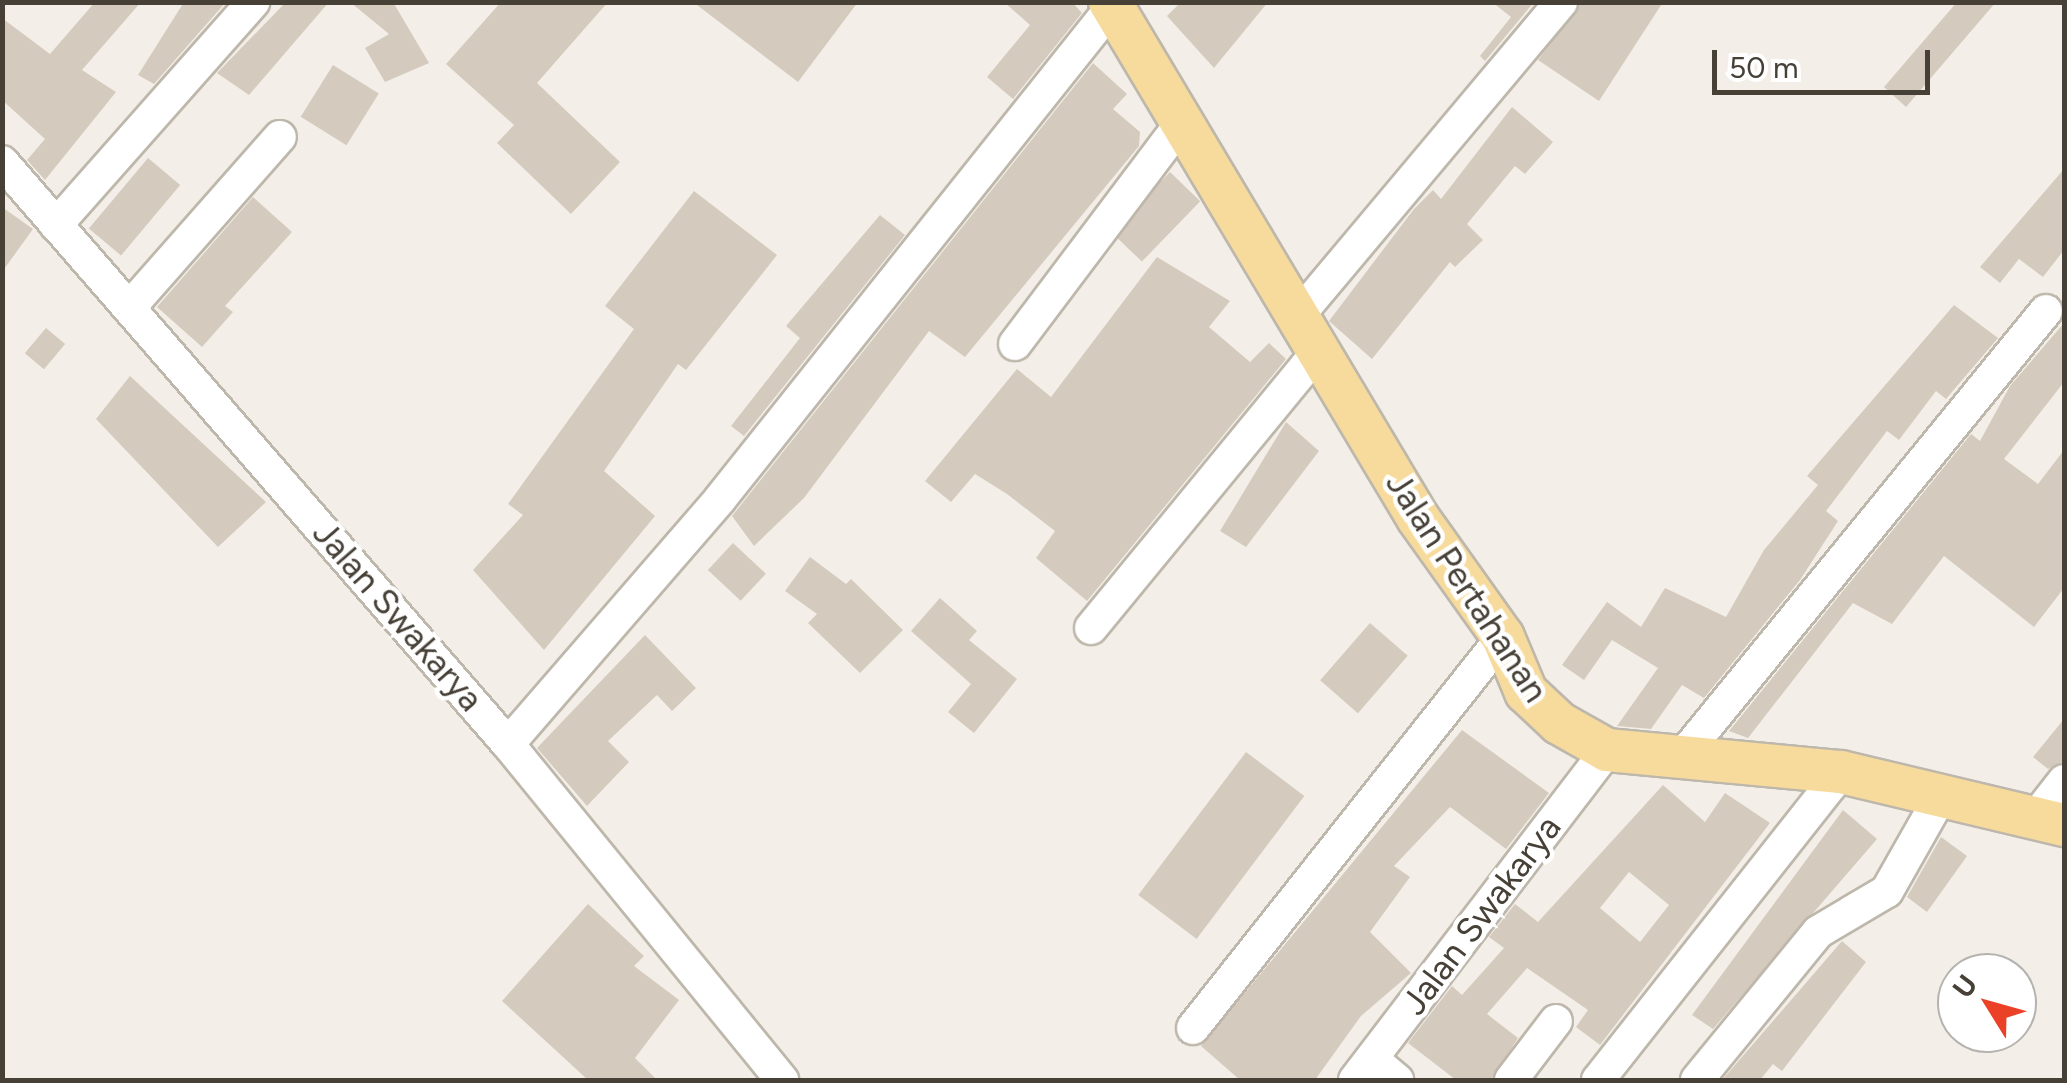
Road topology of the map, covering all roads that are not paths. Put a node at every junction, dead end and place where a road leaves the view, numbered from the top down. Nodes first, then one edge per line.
1 (252, 2) edge
2 (1561, 2) edge
3 (1113, 4) edge
4 (1183, 121) junction
5 (280, 137) dead end
6 (2, 162) edge
7 (56, 225) junction
8 (130, 308) junction
9 (2046, 311) dead end
10 (1311, 329) junction
11 (1015, 344) dead end
12 (1091, 628) dead end
13 (1503, 637) junction
14 (508, 744) junction
15 (1607, 750) junction
16 (1684, 754) junction
17 (1841, 772) junction
18 (2064, 780) edge
19 (1943, 792) junction
20 (2050, 821) edge
21 (1556, 1021) dead end
22 (1192, 1028) dead end
23 (1364, 1070) edge
24 (782, 1080) edge
25 (1397, 1080) edge
26 (1510, 1080) edge
27 (1598, 1080) edge
28 (1697, 1080) edge

1 - 7 street
2 - 10 street
3 - 4 main road, Jalan Pertahanan
3 - 14 street
4 - 10 main road, Jalan Pertahanan
4 - 11 street
5 - 8 street
6 - 7 street, Jalan Swakarya
7 - 8 street, Jalan Swakarya
8 - 14 street, Jalan Swakarya
9 - 16 street
10 - 12 street
10 - 13 main road, Jalan Pertahanan
13 - 15 main road, Jalan Pertahanan
13 - 22 street
14 - 24 street, Jalan Swakarya
15 - 16 main road
15 - 23 street, Jalan Swakarya
16 - 17 main road
17 - 19 main road
17 - 27 street
18 - 20 street
19 - 20 main road
19 - 28 street
21 - 26 street
23 - 25 street

